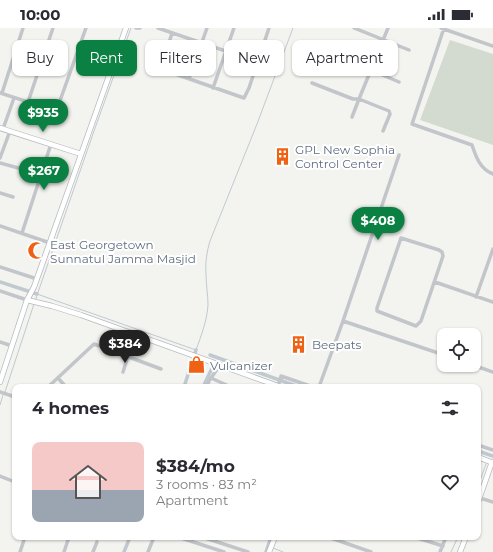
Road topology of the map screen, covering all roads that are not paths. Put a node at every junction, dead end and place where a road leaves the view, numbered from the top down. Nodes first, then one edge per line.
1 (23, 28) edge
2 (53, 28) edge
3 (86, 28) edge
4 (126, 28) edge
5 (136, 28) edge
6 (140, 28) edge
7 (158, 28) edge
8 (176, 28) edge
9 (207, 28) edge
10 (234, 28) edge
11 (269, 28) edge
12 (354, 28) edge
13 (388, 28) edge
14 (443, 28) edge
15 (173, 33) junction
16 (193, 40) edge
17 (203, 40) edge
18 (230, 40) edge
19 (265, 40) edge
20 (383, 40) joint
21 (398, 46) edge
22 (493, 46) edge
23 (409, 50) dead end
24 (224, 57) edge
25 (190, 76) edge
26 (253, 76) edge
27 (368, 76) edge
28 (385, 76) edge
29 (189, 79) junction
30 (399, 82) dead end
31 (312, 84) dead end
32 (213, 88) junction
33 (1, 93) edge
34 (14, 98) junction
35 (358, 99) junction
36 (28, 102) junction
37 (352, 117) dead end
38 (2, 128) edge
39 (10, 131) junction
40 (383, 131) dead end
41 (51, 144) junction
42 (81, 154) junction
43 (399, 155) dead end
44 (0, 158) edge
45 (0, 163) edge
46 (22, 169) dead end
47 (493, 174) edge
48 (0, 193) edge
49 (13, 197) dead end
50 (0, 226) edge
51 (22, 233) junction
52 (50, 242) junction
53 (493, 249) edge
54 (0, 267) edge
55 (37, 279) junction
56 (435, 282) junction
57 (0, 291) edge
58 (476, 296) junction
59 (31, 300) junction
60 (493, 302) edge
61 (343, 321) junction
62 (131, 333) junction
63 (0, 342) edge
64 (12, 346) junction
65 (437, 353) edge
66 (126, 356) junction
67 (216, 364) junction
68 (481, 368) edge
69 (161, 369) dead end
70 (123, 372) dead end
71 (493, 372) edge
72 (58, 378) junction
73 (211, 378) junction
74 (0, 382) edge
75 (51, 384) edge
76 (63, 384) edge
77 (208, 384) edge
78 (224, 384) edge
79 (274, 384) edge
80 (280, 384) edge
81 (304, 384) edge
82 (320, 384) edge
83 (0, 392) edge
84 (12, 396) edge
85 (481, 446) edge
86 (493, 450) edge
87 (481, 459) edge
88 (493, 462) edge
89 (0, 476) edge
90 (12, 481) edge
91 (481, 495) edge
92 (481, 500) edge
93 (493, 502) edge
94 (24, 540) edge
95 (68, 540) edge
96 (153, 540) edge
97 (187, 540) edge
98 (211, 540) edge
99 (273, 540) edge
100 (337, 540) edge
101 (423, 540) edge
102 (445, 540) edge
103 (465, 540) edge
104 (97, 542) dead end
105 (442, 546) junction
106 (20, 552) edge
107 (64, 552) edge
108 (93, 552) edge
109 (148, 552) edge
110 (224, 552) edge
111 (248, 552) edge
112 (270, 552) edge
113 (371, 552) edge
114 (440, 552) edge
115 (460, 552) edge

1 - 33 street
2 - 36 street
3 - 36 street
4 - 42 street
5 - 6 street
7 - 15 street
8 - 15 street
9 - 17 street
10 - 18 street
11 - 19 street
12 - 20 street
13 - 20 street
14 - 22 street
14 - 47 street
15 - 16 street
15 - 29 street
21 - 23 street
24 - 32 street
25 - 29 street
26 - 32 street
27 - 35 street
28 - 30 street
29 - 32 street
31 - 35 street
33 - 34 street
34 - 36 street
34 - 38 street
35 - 37 street
35 - 40 street
38 - 39 street
39 - 41 street
39 - 44 street
41 - 42 street
41 - 51 street
42 - 52 street
43 - 61 street
45 - 46 street
48 - 49 street
50 - 51 street
51 - 52 street
52 - 55 street
53 - 58 street
54 - 55 street
55 - 59 street
56 - 56 street
56 - 58 street
57 - 59 street
58 - 60 street
59 - 62 street
59 - 64 street
61 - 65 street
61 - 82 street
62 - 66 street
62 - 67 street
63 - 64 street
64 - 74 street
66 - 69 street
66 - 70 street
66 - 72 street
67 - 73 street
67 - 79 street
68 - 71 street
72 - 75 street
72 - 76 street
73 - 77 street
73 - 78 street
80 - 81 street
83 - 84 street
85 - 86 street
87 - 88 street
88 - 91 street
89 - 90 street
92 - 93 street
94 - 106 street
95 - 107 street
96 - 109 street
97 - 110 street
98 - 111 street
99 - 112 street
100 - 113 street
101 - 105 street
102 - 105 street
103 - 115 street
104 - 108 street
105 - 114 street

